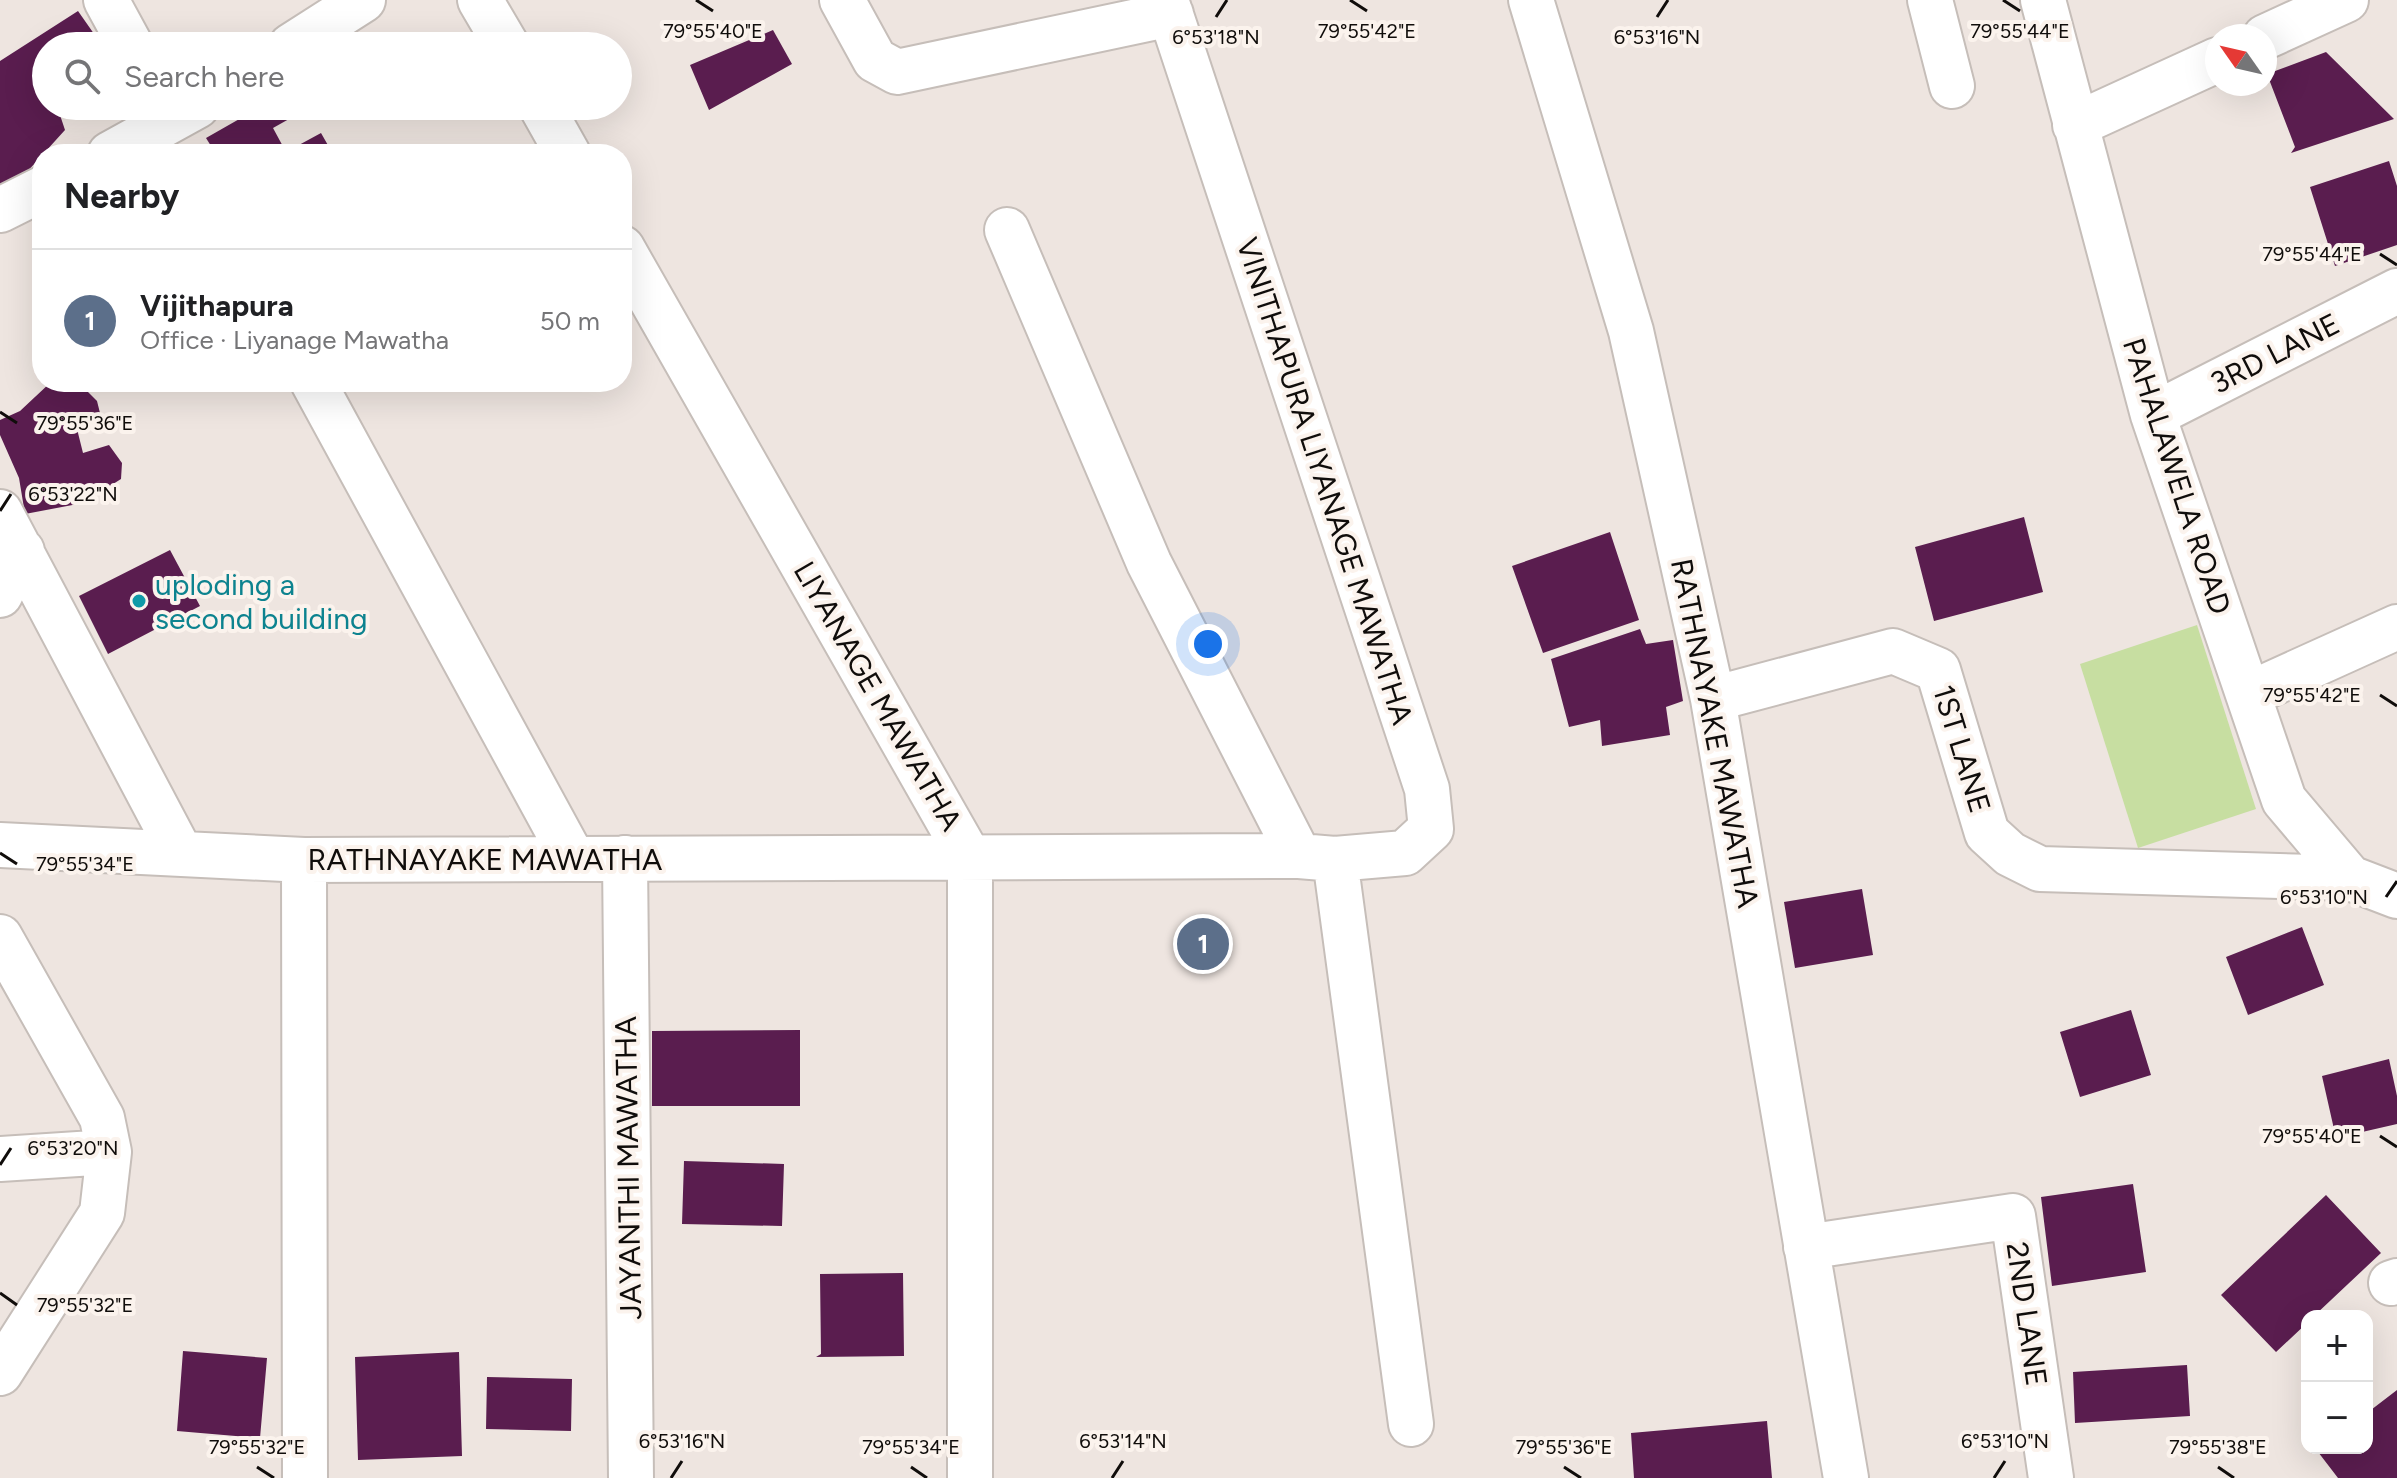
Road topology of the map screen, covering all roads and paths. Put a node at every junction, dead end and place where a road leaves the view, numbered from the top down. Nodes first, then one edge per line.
1 (106, 0) edge
2 (363, 0) edge
3 (480, 0) edge
4 (842, 0) edge
5 (1531, 0) edge
6 (1930, 0) edge
7 (2043, 0) edge
8 (2346, 0) edge
9 (1168, 7) edge
10 (123, 32) edge
11 (313, 32) edge
12 (499, 32) edge
13 (2277, 32) edge
14 (2205, 65) edge
15 (1952, 86) dead end
16 (549, 120) edge
17 (181, 122) edge
18 (2075, 125) junction
19 (132, 144) edge
20 (562, 144) edge
21 (32, 194) edge
22 (0, 210) edge
23 (1007, 230) dead end
24 (632, 266) edge
25 (2397, 291) edge
26 (318, 392) edge
27 (2153, 415) junction
28 (0, 512) edge
29 (22, 551) junction
30 (0, 595) edge
31 (2397, 627) edge
32 (2249, 694) junction
33 (1713, 699) junction
34 (0, 845) edge
35 (181, 854) junction
36 (572, 857) junction
37 (625, 858) junction
38 (1317, 858) junction
39 (970, 859) junction
40 (304, 860) junction
41 (2350, 878) junction
42 (2397, 896) edge
43 (0, 937) edge
44 (109, 1152) junction
45 (0, 1159) edge
46 (1806, 1247) junction
47 (0, 1373) edge
48 (1411, 1424) dead end
49 (305, 1478) edge
50 (631, 1478) edge
51 (970, 1478) edge
52 (1846, 1478) edge
53 (2051, 1478) edge

1 - 10 street
2 - 11 street
3 - 12 street
4 - 9 street
5 - 33 street, RATHNAYAKE MAWATHA
6 - 15 street
7 - 18 street, PAHALAWELA ROAD
8 - 13 street
9 - 38 street, VINITHAPURA LIYANAGE MAWATHA
14 - 18 street
16 - 20 street
17 - 19 street
18 - 27 street, PAHALAWELA ROAD
21 - 22 street
23 - 38 street
24 - 39 street, LIYANAGE MAWATHA
25 - 27 street, 3RD LANE
26 - 36 street
27 - 32 street, PAHALAWELA ROAD
28 - 29 street
29 - 30 street
29 - 35 street
31 - 32 street
32 - 41 street, PAHALAWELA ROAD
33 - 41 street, 1ST LANE
33 - 46 street, RATHNAYAKE MAWATHA
34 - 35 street, RATHNAYAKE MAWATHA
35 - 40 street, RATHNAYAKE MAWATHA
36 - 37 street, RATHNAYAKE MAWATHA
36 - 40 street, RATHNAYAKE MAWATHA
37 - 39 street, RATHNAYAKE MAWATHA
37 - 50 street, JAYANTHI MAWATHA
38 - 39 street, LIYANAGE MAWATHA
38 - 48 street
39 - 51 street
40 - 49 street
41 - 42 street, PAHALAWELA ROAD
43 - 44 street
44 - 45 street
44 - 47 street
46 - 52 street, RATHNAYAKE MAWATHA
46 - 53 street, 2ND LANE

